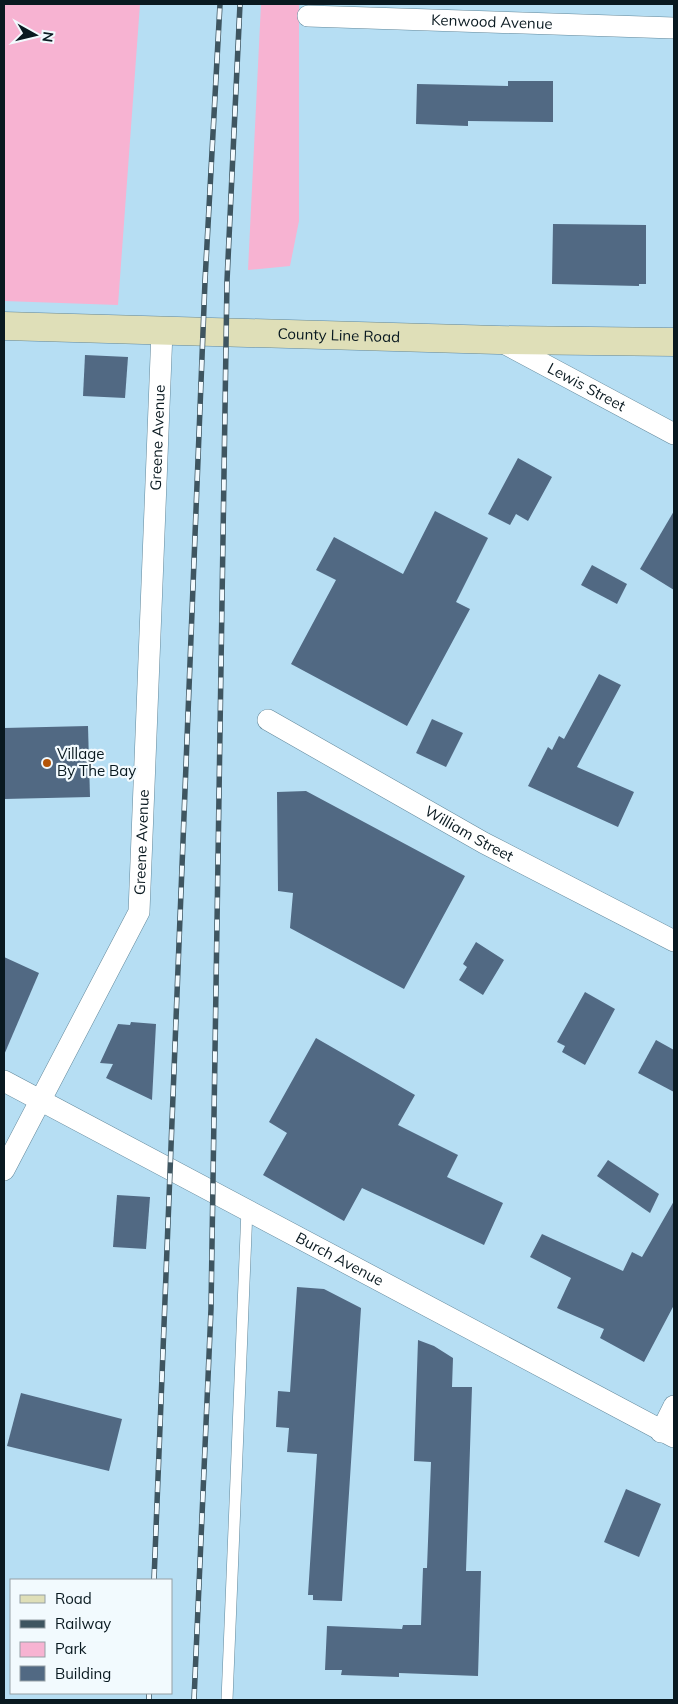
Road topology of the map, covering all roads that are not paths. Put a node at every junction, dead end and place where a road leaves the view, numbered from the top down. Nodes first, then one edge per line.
1 (308, 16) dead end
2 (674, 28) edge
3 (4, 326) edge
4 (162, 331) junction
5 (498, 340) junction
6 (674, 342) edge
7 (674, 434) edge
8 (268, 720) dead end
9 (674, 941) edge
10 (4, 1081) edge
11 (42, 1100) junction
12 (4, 1170) edge
13 (247, 1209) junction
14 (674, 1406) edge
15 (668, 1434) edge
16 (228, 1700) edge

1 - 2 street, Kenwood Avenue
3 - 4 main road, County Line Road
4 - 5 main road, County Line Road
4 - 11 street, Greene Avenue
5 - 6 main road, County Line Road
5 - 7 street, Lewis Street
8 - 9 street, William Street
10 - 11 street, Burch Avenue
11 - 12 street, Greene Avenue
11 - 13 street, Burch Avenue
13 - 15 street, Burch Avenue
13 - 16 lane
14 - 15 street

